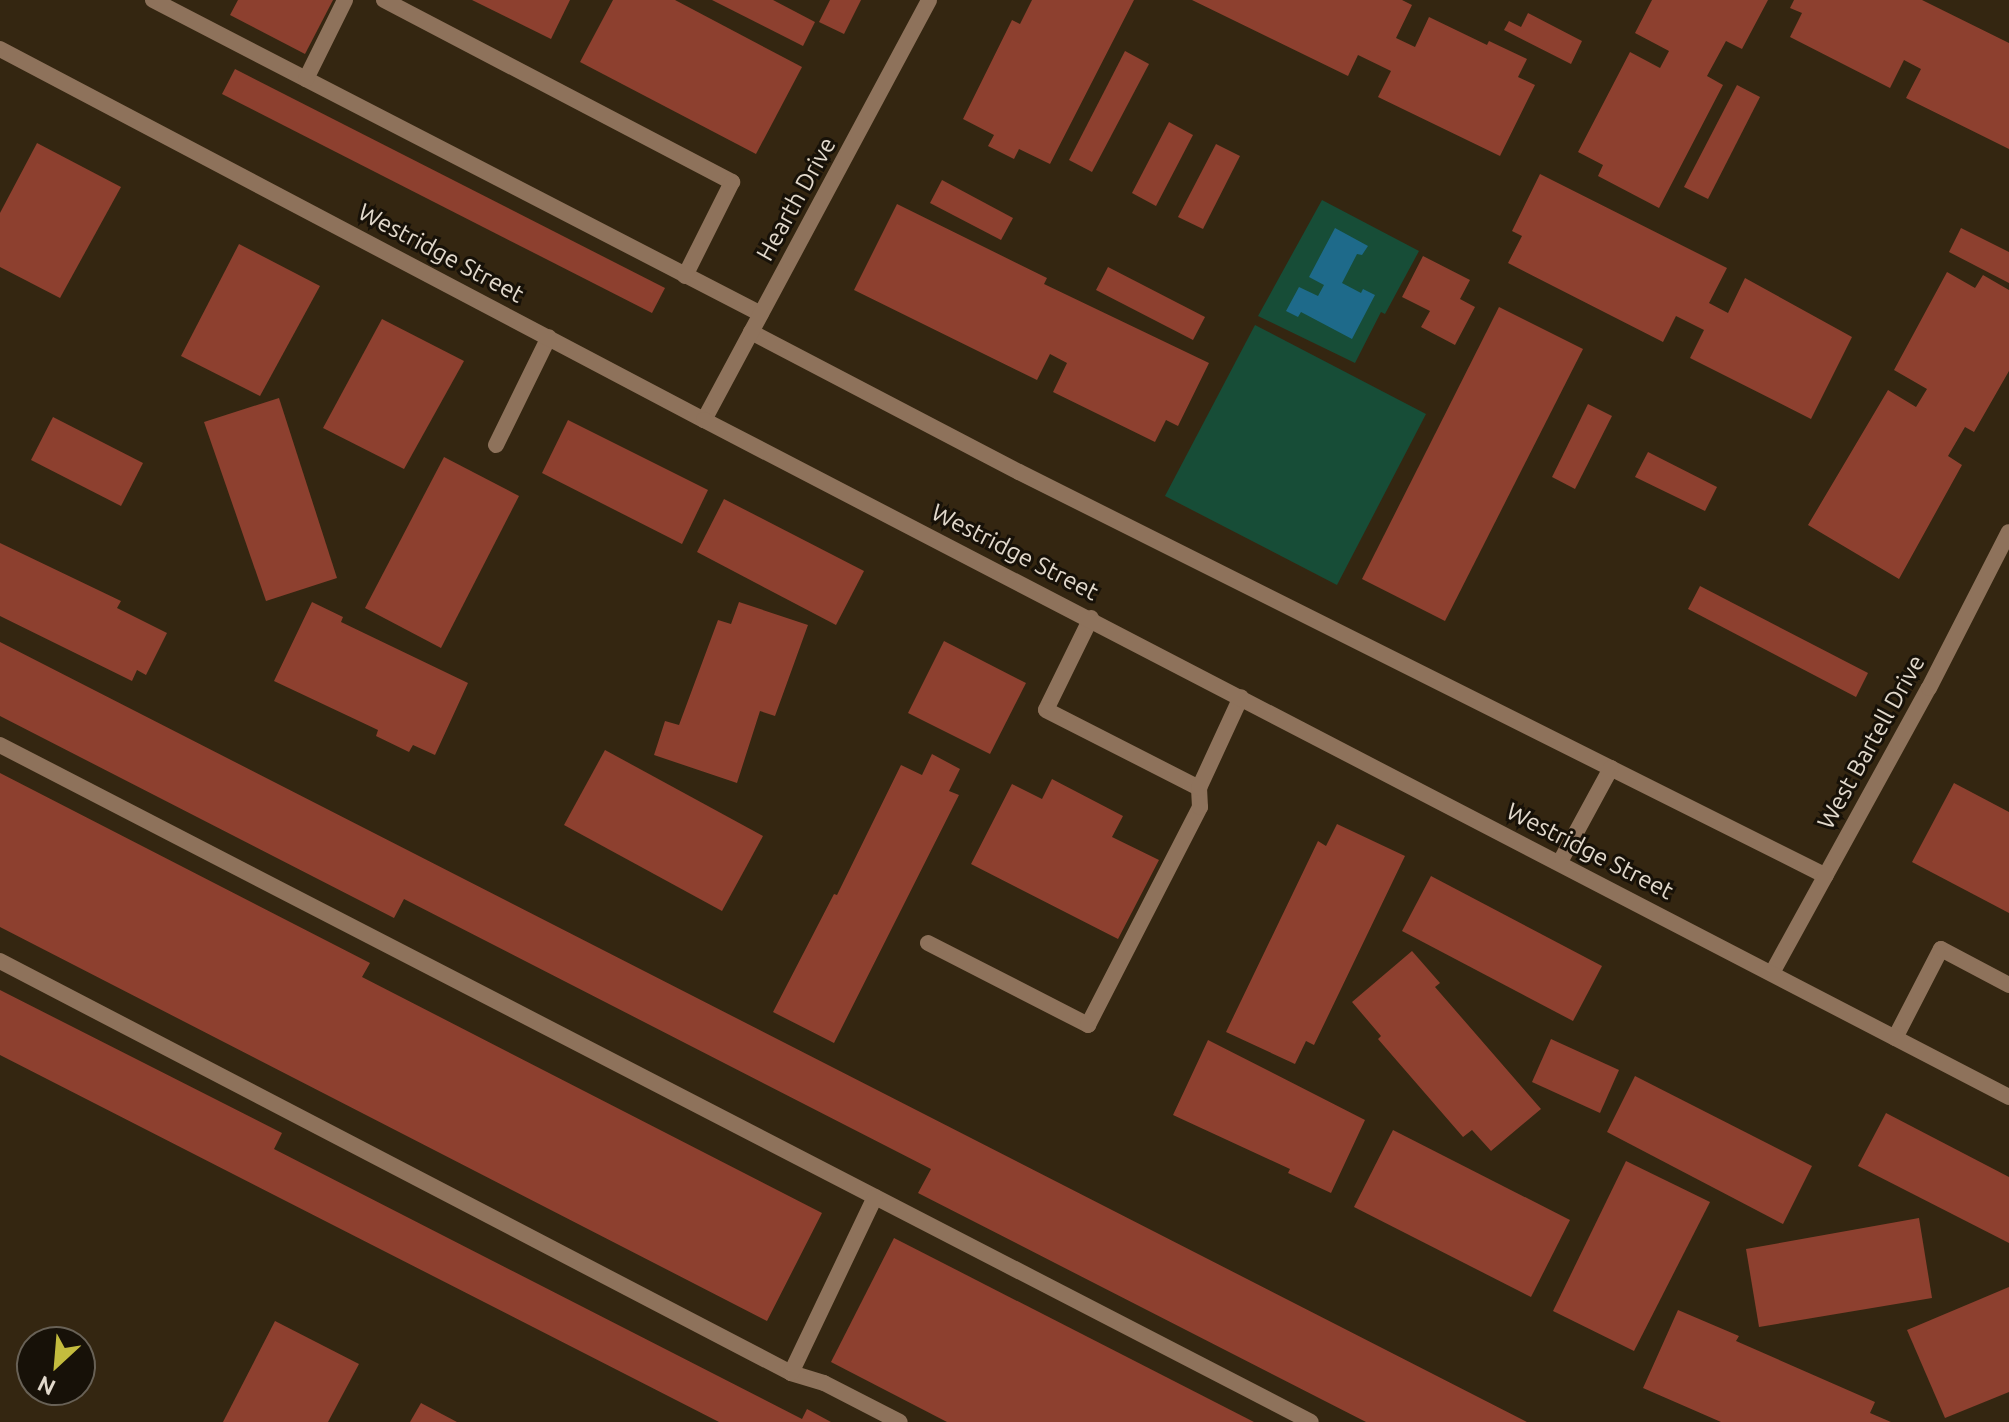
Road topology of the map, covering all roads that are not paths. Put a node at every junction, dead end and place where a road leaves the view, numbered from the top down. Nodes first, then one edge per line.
1 (153, 0) edge
2 (345, 0) edge
3 (384, 0) edge
4 (929, 0) edge
5 (0, 49) edge
6 (306, 79) junction
7 (685, 276) junction
8 (761, 314) junction
9 (751, 332) junction
10 (549, 337) junction
11 (704, 420) junction
12 (496, 445) dead end
13 (2009, 532) edge
14 (1091, 618) junction
15 (1241, 697) junction
16 (0, 745) edge
17 (1611, 768) junction
18 (1199, 788) junction
19 (1560, 862) junction
20 (1826, 876) junction
21 (928, 943) dead end
22 (0, 961) edge
23 (1772, 973) junction
24 (2009, 985) edge
25 (1895, 1038) junction
26 (2009, 1097) edge
27 (875, 1197) junction
28 (791, 1373) junction
29 (900, 1422) edge
30 (1311, 1422) edge

1 - 6 street
2 - 6 street
3 - 7 street
4 - 8 street, Hearth Drive
5 - 10 street, Westridge Street
6 - 7 street
7 - 8 street
8 - 9 street, Hearth Drive
9 - 11 street, Hearth Drive
9 - 17 street
10 - 11 street, Westridge Street
10 - 12 street
11 - 14 street, Westridge Street
13 - 20 street, West Bartell Drive
14 - 15 street, Westridge Street
14 - 18 street
15 - 18 street
15 - 19 street, Westridge Street
16 - 27 street
17 - 19 street
17 - 20 street
18 - 21 street
19 - 23 street, Westridge Street
20 - 23 street, West Bartell Drive
22 - 28 street
23 - 25 street, Westridge Street
24 - 25 street
25 - 26 street, Westridge Street
27 - 28 street
27 - 30 street
28 - 29 street

